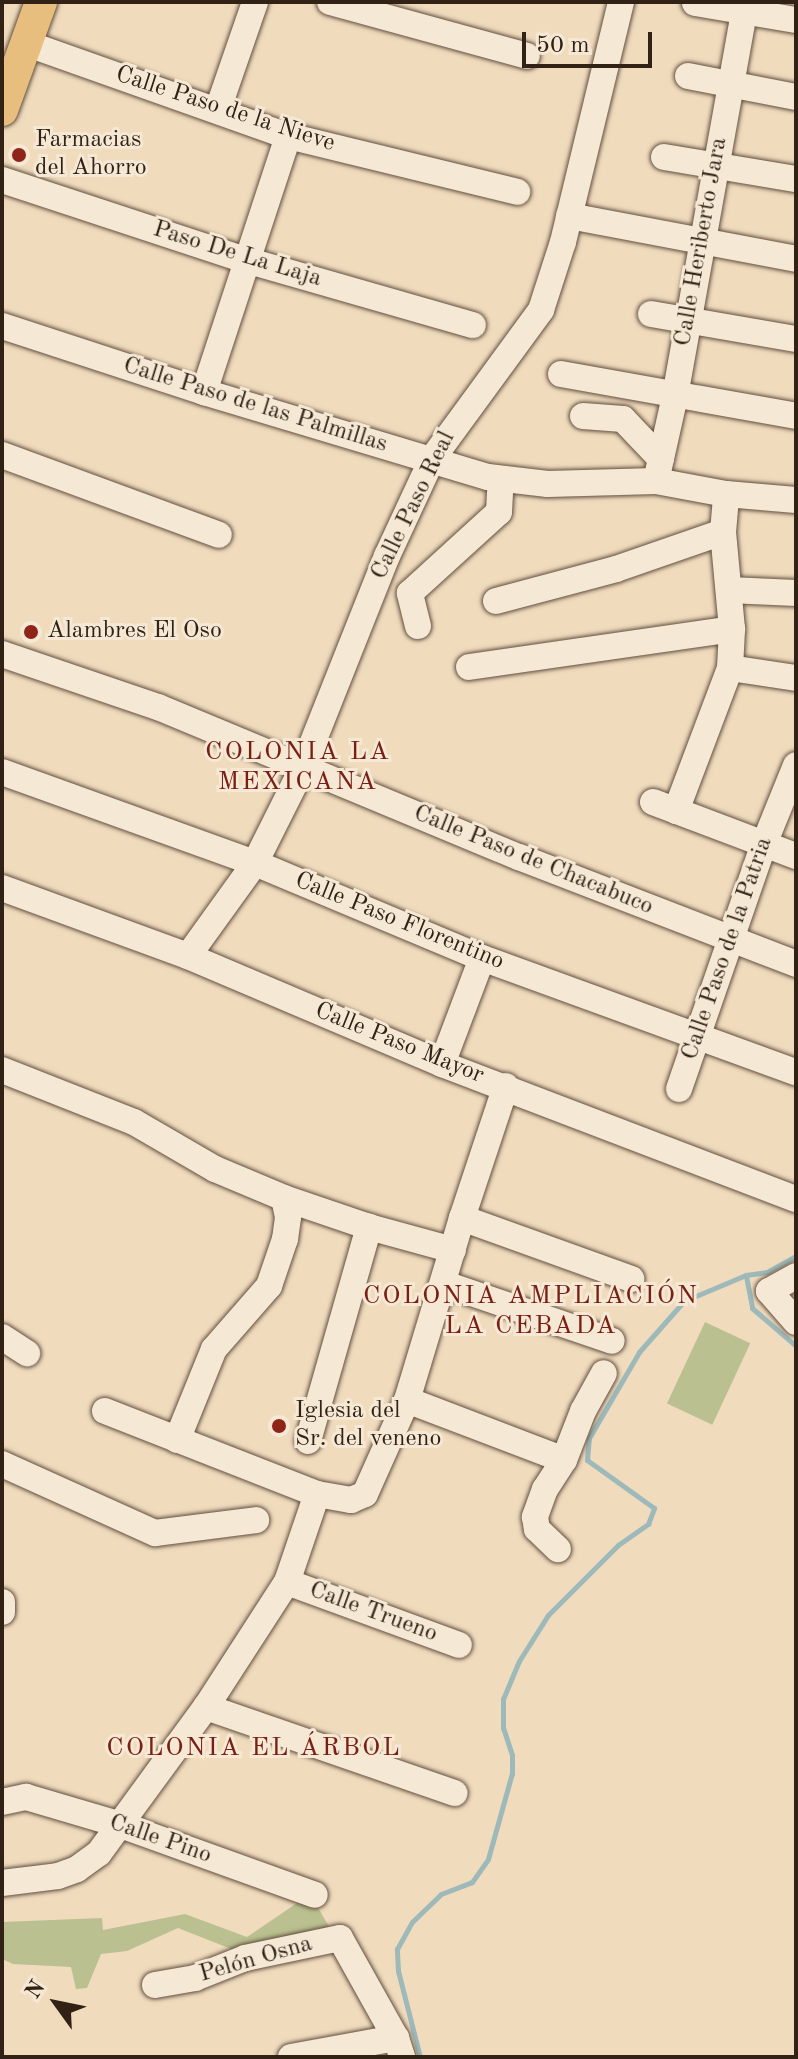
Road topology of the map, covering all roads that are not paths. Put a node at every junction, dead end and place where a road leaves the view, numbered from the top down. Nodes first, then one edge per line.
1 (41, 2) edge
2 (255, 2) edge
3 (330, 2) edge
4 (621, 2) edge
5 (695, 3) edge
6 (746, 6) edge
7 (796, 20) edge
8 (28, 44) junction
9 (527, 56) dead end
10 (688, 76) dead end
11 (731, 84) junction
12 (796, 97) edge
13 (218, 109) junction
14 (2, 110) edge
15 (288, 136) junction
16 (664, 157) dead end
17 (716, 165) junction
18 (796, 179) edge
19 (2, 180) edge
20 (517, 192) dead end
21 (569, 216) junction
22 (701, 242) junction
23 (796, 259) edge
24 (246, 260) junction
25 (651, 314) dead end
26 (687, 321) junction
27 (473, 325) dead end
28 (2, 326) edge
29 (796, 339) edge
30 (561, 374) dead end
31 (204, 392) junction
32 (675, 396) junction
33 (583, 416) dead end
34 (796, 416) edge
35 (2, 455) edge
36 (432, 459) junction
37 (659, 470) junction
38 (501, 479) junction
39 (726, 494) junction
40 (796, 500) edge
41 (723, 532) junction
42 (219, 535) dead end
43 (729, 590) junction
44 (796, 593) edge
45 (496, 601) dead end
46 (418, 626) dead end
47 (732, 629) junction
48 (2, 654) edge
49 (469, 667) dead end
50 (730, 668) junction
51 (796, 678) edge
52 (796, 765) edge
53 (303, 767) junction
54 (2, 772) edge
55 (764, 844) junction
56 (796, 856) edge
57 (255, 863) junction
58 (2, 888) edge
59 (732, 939) junction
60 (188, 956) junction
61 (482, 958) junction
62 (796, 964) edge
63 (697, 1039) junction
64 (442, 1064) junction
65 (2, 1070) edge
66 (796, 1072) edge
67 (506, 1086) junction
68 (679, 1089) dead end
69 (284, 1198) junction
70 (796, 1199) edge
71 (462, 1218) junction
72 (369, 1227) junction
73 (453, 1250) junction
74 (796, 1276) edge
75 (631, 1279) dead end
76 (445, 1284) junction
77 (796, 1322) edge
78 (2, 1337) edge
79 (612, 1341) dead end
80 (27, 1353) dead end
81 (604, 1373) dead end
82 (407, 1400) junction
83 (105, 1411) dead end
84 (177, 1440) junction
85 (308, 1441) dead end
86 (564, 1460) junction
87 (2, 1464) edge
88 (317, 1494) junction
89 (256, 1520) dead end
90 (558, 1549) dead end
91 (287, 1582) junction
92 (2, 1602) edge
93 (2, 1612) edge
94 (459, 1645) dead end
95 (206, 1707) junction
96 (455, 1793) dead end
97 (2, 1802) edge
98 (118, 1824) junction
99 (2, 1883) edge
100 (315, 1895) dead end
101 (155, 1985) dead end
102 (399, 2047) edge
103 (291, 2057) edge

1 - 8 main road
2 - 13 street
3 - 9 street
4 - 21 street, Calle Paso Real
5 - 6 street
6 - 7 street
6 - 11 street, Calle Heriberto Jara
8 - 13 street, Calle Paso de la Nieve
8 - 14 main road
10 - 11 street
11 - 12 street
11 - 17 street, Calle Heriberto Jara
13 - 15 street, Calle Paso de la Nieve
15 - 20 street, Calle Paso de la Nieve
15 - 24 street
16 - 17 street
17 - 18 street
17 - 22 street, Calle Heriberto Jara
19 - 24 street, Paso De La Laja
21 - 22 street
21 - 36 street, Calle Paso Real
22 - 23 street
22 - 26 street, Calle Heriberto Jara
24 - 27 street, Paso De La Laja
24 - 31 street
25 - 26 street
26 - 29 street
26 - 32 street, Calle Heriberto Jara
28 - 31 street, Calle Paso de las Palmillas
30 - 32 street
31 - 36 street, Calle Paso de las Palmillas
32 - 34 street
32 - 37 street, Calle Heriberto Jara
33 - 37 street
35 - 42 street
36 - 38 street, Calle Paso de las Palmillas
36 - 53 street, Calle Paso Real
37 - 38 street, Calle Paso de las Palmillas
37 - 39 street, Calle Paso de las Palmillas
38 - 46 street
39 - 40 street, Calle Paso de las Palmillas
39 - 41 street
41 - 43 street
41 - 45 street
43 - 44 street
43 - 47 street
47 - 49 street
47 - 50 street
48 - 53 street, Calle Paso de Chacabuco
50 - 51 street
50 - 55 street
52 - 55 street, Calle Paso de la Patria
53 - 57 street, Calle Paso Real
53 - 59 street, Calle Paso de Chacabuco
54 - 57 street, Calle Paso Florentino
55 - 56 street
55 - 59 street, Calle Paso de la Patria
57 - 60 street, Calle Paso Real
57 - 61 street, Calle Paso Florentino
58 - 60 street, Calle Paso Mayor
59 - 62 street, Calle Paso de Chacabuco
59 - 63 street, Calle Paso de la Patria
60 - 64 street, Calle Paso Mayor
61 - 63 street, Calle Paso Florentino
61 - 64 street
63 - 66 street, Calle Paso Florentino
63 - 68 street, Calle Paso de la Patria
64 - 67 street, Calle Paso Mayor
65 - 69 street
67 - 70 street, Calle Paso Mayor
67 - 71 street
69 - 72 street
69 - 84 street
71 - 73 street
71 - 75 street
72 - 73 street
72 - 85 street
73 - 76 street
74 - 77 street
76 - 79 street
76 - 82 street
78 - 80 street
81 - 86 street
82 - 86 street
82 - 88 street
83 - 84 street
84 - 88 street
86 - 90 street
87 - 89 street
88 - 91 street
91 - 94 street, Calle Trueno
91 - 95 street
92 - 93 street
95 - 96 street
95 - 98 street
97 - 98 street, Calle Pino
98 - 99 street
98 - 100 street, Calle Pino
101 - 102 street, Pelón Osna
102 - 103 street

